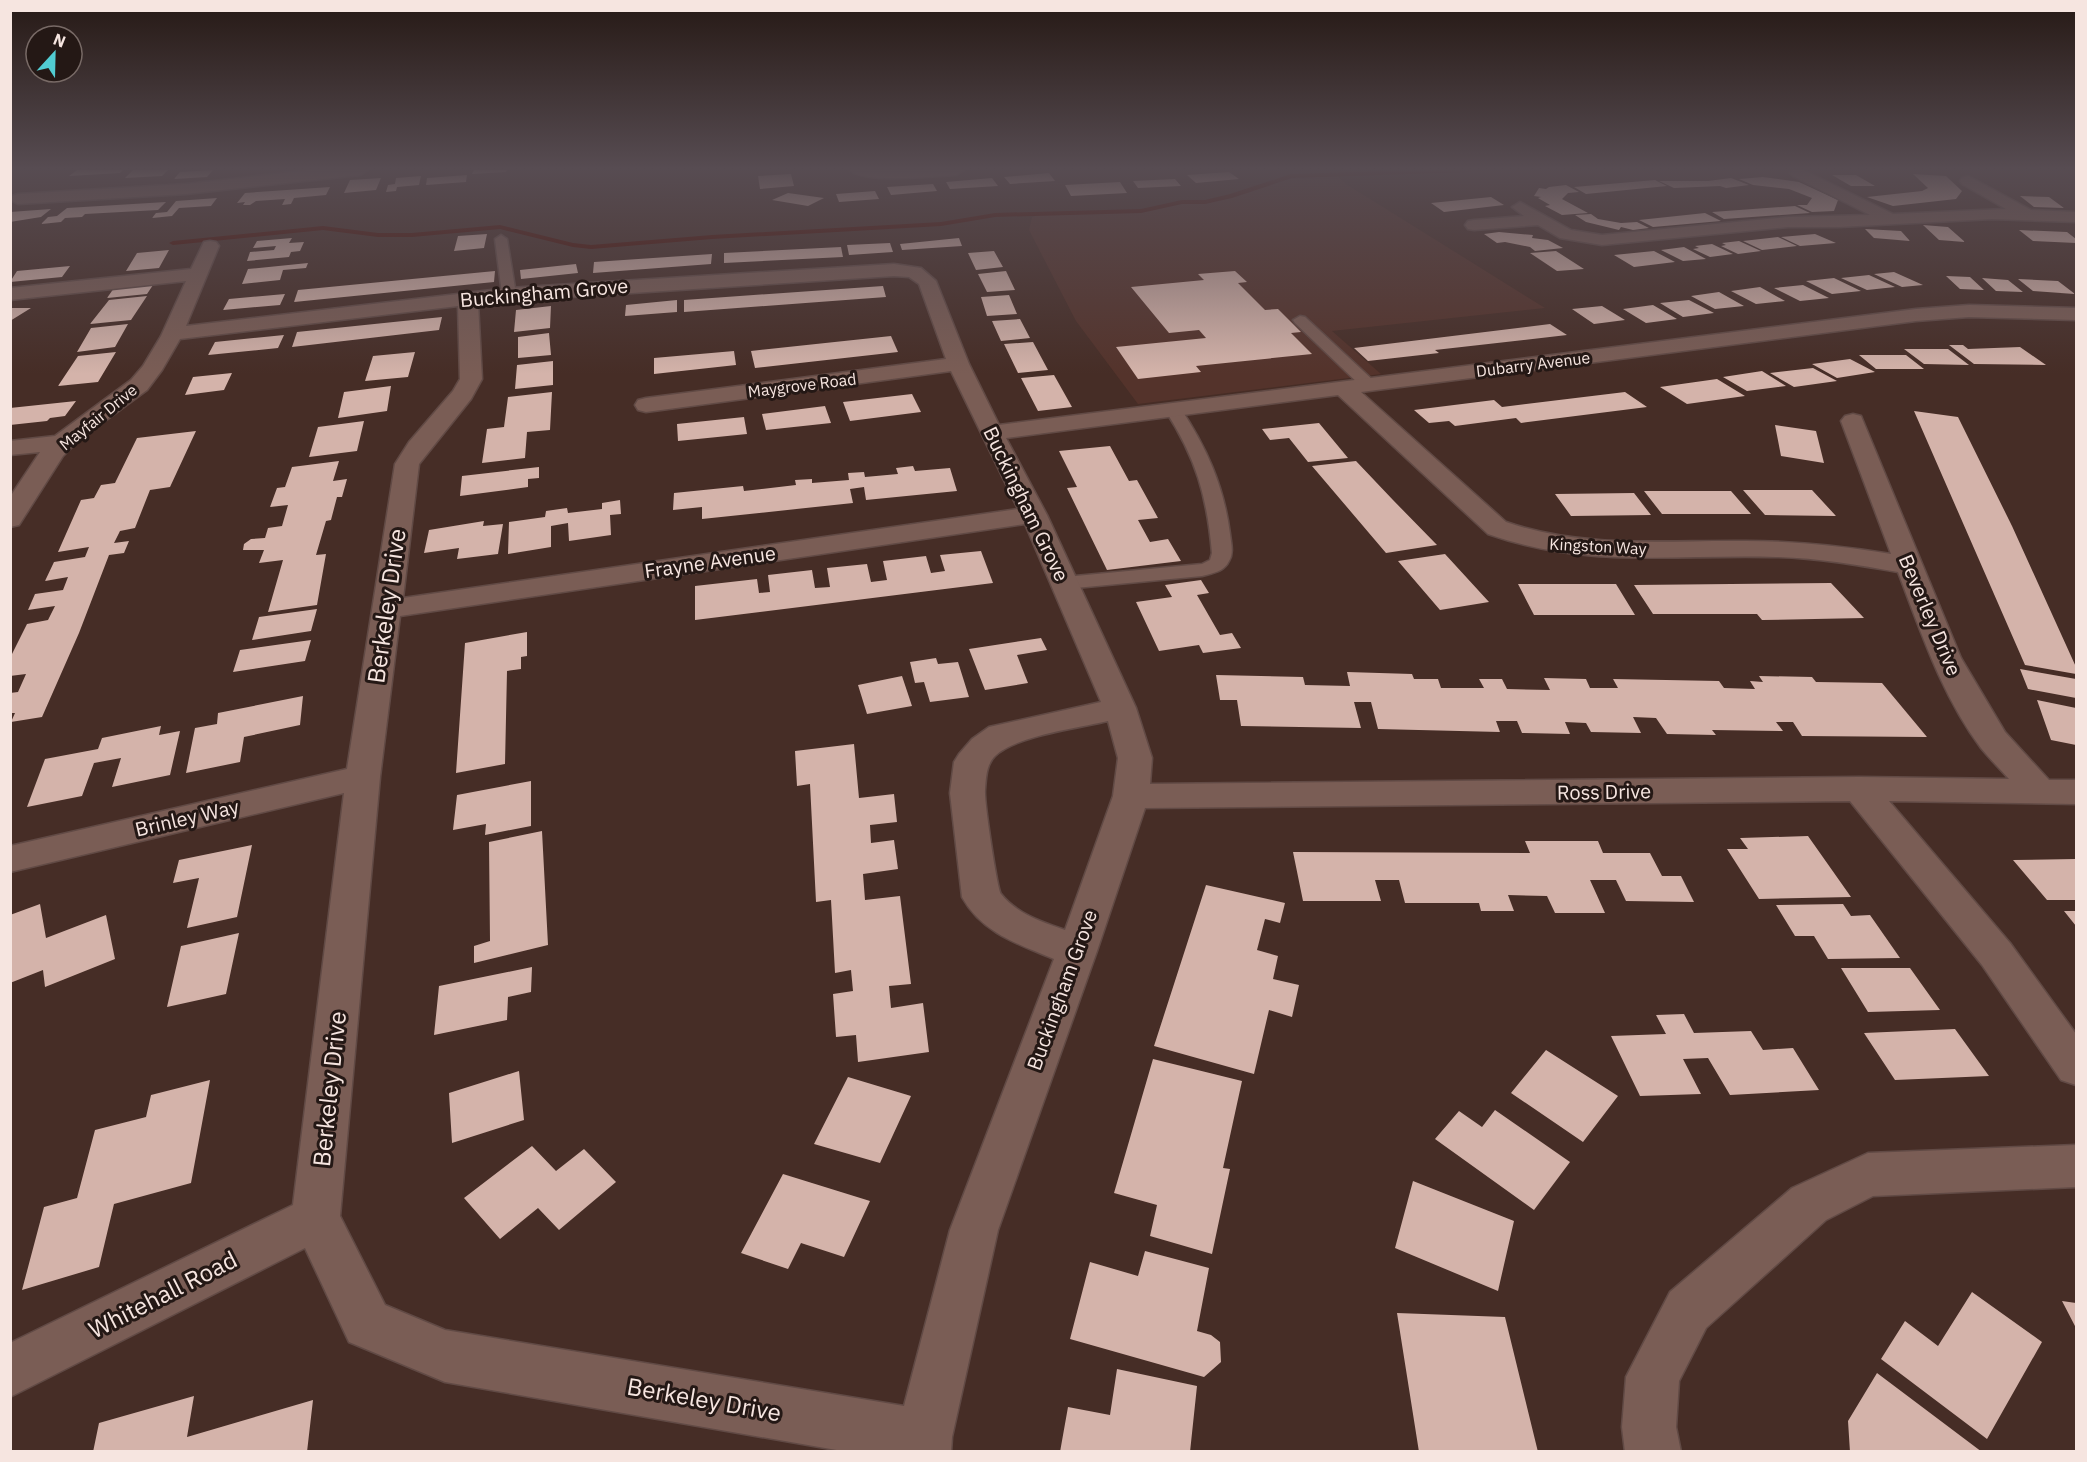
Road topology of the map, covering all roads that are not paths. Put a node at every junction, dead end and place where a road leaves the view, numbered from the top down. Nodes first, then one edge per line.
1 (1591, 238) edge
2 (1619, 238) edge
3 (501, 239) dead end
4 (210, 246) dead end
5 (197, 274) junction
6 (10, 294) edge
7 (509, 294) junction
8 (468, 299) junction
9 (2076, 314) edge
10 (1300, 320) dead end
11 (172, 334) junction
12 (958, 364) junction
13 (1356, 387) junction
14 (646, 405) dead end
15 (1173, 410) junction
16 (1853, 421) dead end
17 (991, 433) junction
18 (63, 442) junction
19 (10, 448) edge
20 (1034, 514) junction
21 (10, 519) edge
22 (1909, 565) junction
23 (1065, 583) junction
24 (386, 609) junction
25 (1120, 708) junction
26 (363, 777) junction
27 (1859, 789) junction
28 (2038, 791) junction
29 (2076, 792) edge
30 (1131, 796) junction
31 (10, 859) edge
32 (1077, 951) junction
33 (2076, 1067) edge
34 (2076, 1166) edge
35 (316, 1218) junction
36 (10, 1371) edge
37 (923, 1444) edge
38 (1653, 1452) edge

1 - 2 street
3 - 7 lane
4 - 5 street, Mayfair Drive
5 - 6 street
5 - 11 street, Mayfair Drive
7 - 8 street, Buckingham Grove
7 - 12 street, Buckingham Grove
8 - 11 street, Buckingham Grove
8 - 24 street, Berkeley Drive
9 - 13 street, Dubarry Avenue
10 - 13 lane
11 - 18 street, Mayfair Drive
12 - 14 street, Maygrove Road
12 - 17 street, Buckingham Grove
13 - 15 street, Dubarry Avenue
13 - 22 street, Kingston Way
15 - 17 street, Dubarry Avenue
15 - 23 lane
16 - 22 street, Beverley Drive
17 - 20 street, Buckingham Grove
18 - 19 street
18 - 21 street, Mayfair Drive
20 - 23 street, Buckingham Grove
20 - 24 street, Frayne Avenue
22 - 28 street, Beverley Drive
23 - 25 street, Buckingham Grove
24 - 26 street, Berkeley Drive
25 - 30 street, Buckingham Grove
25 - 32 street
26 - 31 street, Brinley Way
26 - 35 street, Berkeley Drive
27 - 28 street, Ross Drive
27 - 30 street, Ross Drive
27 - 33 street
28 - 29 street, Ross Drive
30 - 32 street, Buckingham Grove
32 - 37 street, Buckingham Grove
34 - 38 street
35 - 36 street, Whitehall Road
35 - 37 street, Berkeley Drive

